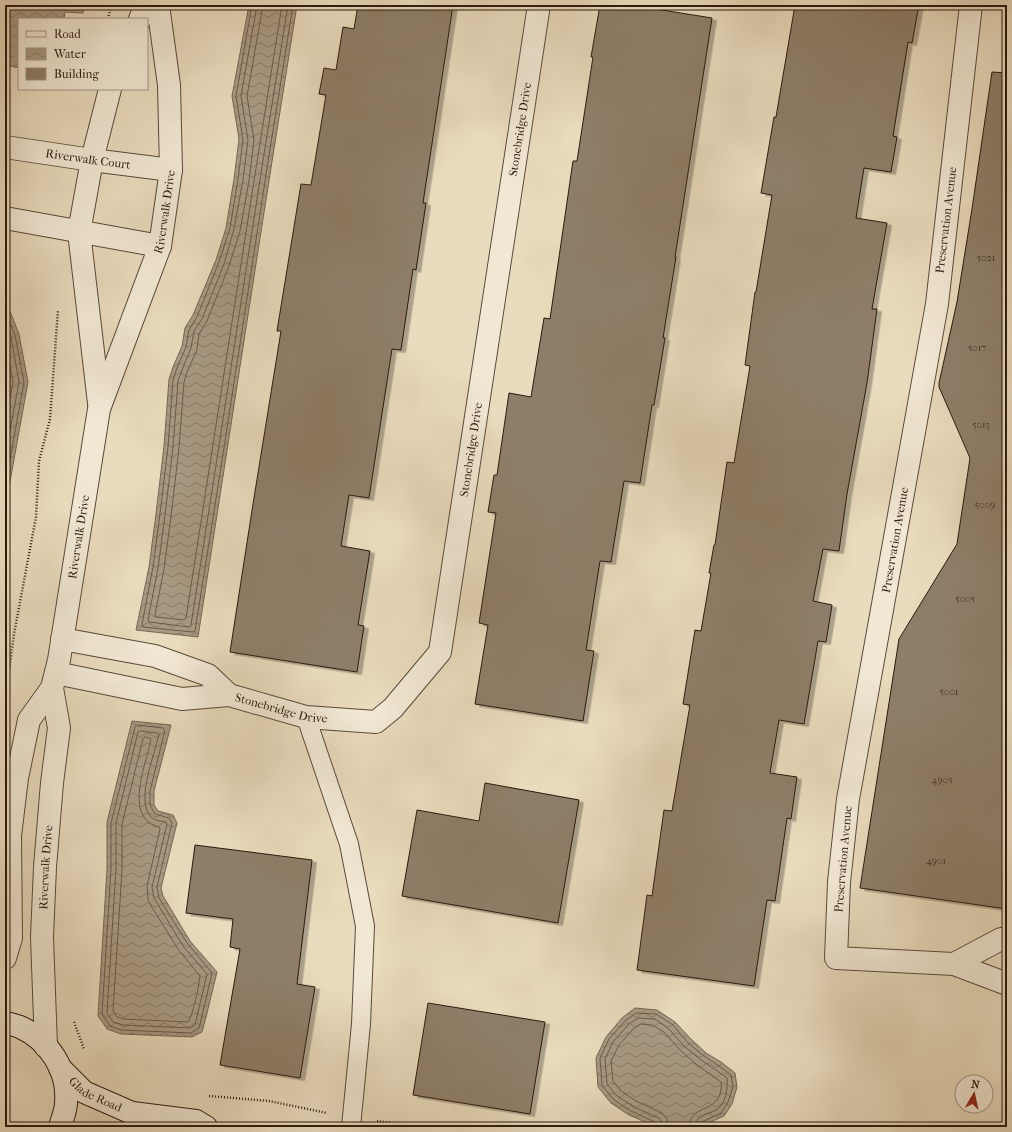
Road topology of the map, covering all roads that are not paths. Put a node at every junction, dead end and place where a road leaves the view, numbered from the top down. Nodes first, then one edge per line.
1 (146, 5) edge
2 (158, 5) edge
3 (539, 5) edge
4 (971, 5) edge
5 (140, 18) edge
6 (110, 90) edge
7 (5, 146) edge
8 (92, 160) junction
9 (171, 170) junction
10 (5, 218) edge
11 (79, 232) junction
12 (160, 246) junction
13 (99, 409) junction
14 (62, 639) junction
15 (54, 681) junction
16 (229, 695) junction
17 (306, 717) junction
18 (1007, 938) edge
19 (5, 958) edge
20 (954, 964) junction
21 (1007, 984) edge
22 (5, 1023) edge
23 (46, 1047) junction
24 (60, 1068) junction
25 (352, 1123) edge
26 (60, 1127) edge
27 (206, 1127) edge

1 - 5 street
2 - 9 street, Riverwalk Drive
3 - 17 street, Stonebridge Drive
4 - 20 street, Preservation Avenue
6 - 8 street, Riverwalk Drive
7 - 8 street, Riverwalk Court
8 - 9 street, Riverwalk Court
8 - 11 street, Riverwalk Drive
9 - 12 street, Riverwalk Drive
10 - 11 street
11 - 12 street
11 - 13 street, Riverwalk Drive
12 - 13 street, Riverwalk Drive
13 - 14 street, Riverwalk Drive
14 - 15 street, Riverwalk Drive
14 - 16 street, Stonebridge Drive
15 - 16 street, Stonebridge Drive
15 - 19 street, Riverwalk Drive
15 - 23 street, Riverwalk Drive
16 - 17 street, Stonebridge Drive
17 - 25 lane
18 - 20 street
20 - 21 street, Preservation Avenue
22 - 23 street, Glade Road
23 - 24 street, Glade Road
24 - 26 street, Glade Road
24 - 27 street, Glade Road

